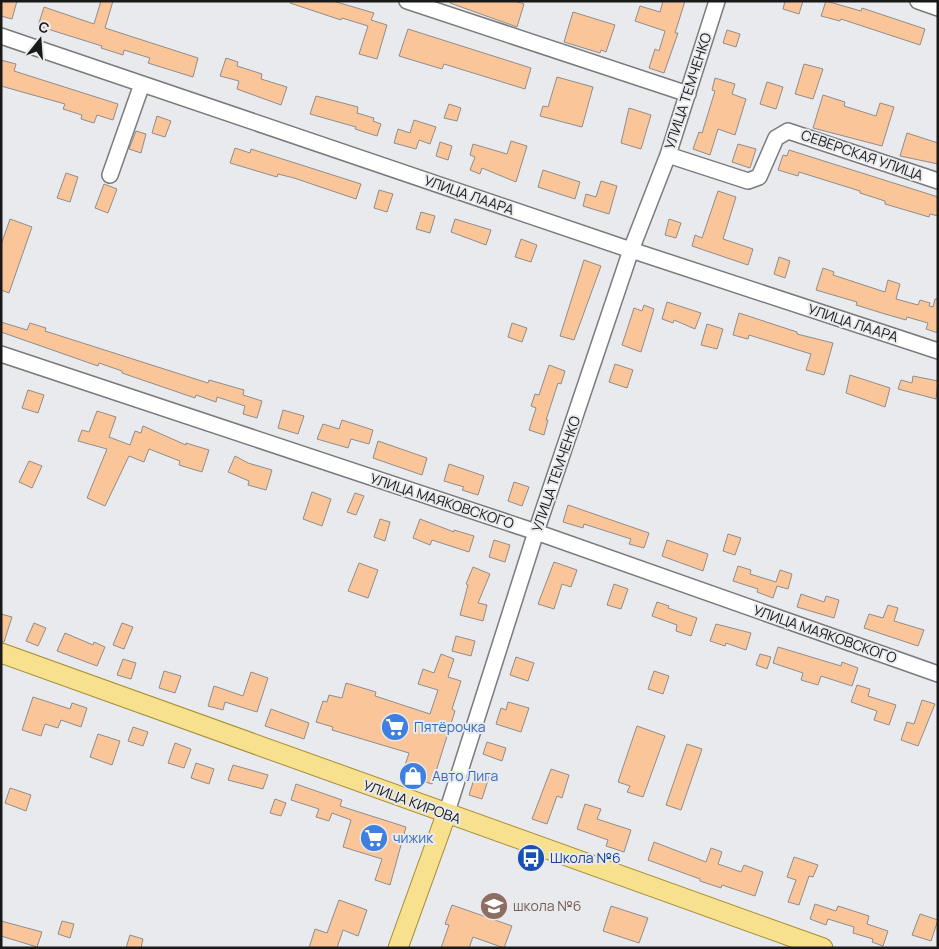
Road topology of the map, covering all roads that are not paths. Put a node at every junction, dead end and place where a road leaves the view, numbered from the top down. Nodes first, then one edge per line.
1 (408, 1) edge
2 (717, 1) edge
3 (918, 1) edge
4 (938, 8) edge
5 (1, 36) edge
6 (142, 84) junction
7 (688, 94) junction
8 (668, 155) junction
9 (110, 175) dead end
10 (938, 181) edge
11 (632, 250) junction
12 (938, 351) edge
13 (1, 354) edge
14 (536, 532) junction
15 (1, 653) edge
16 (938, 674) edge
17 (446, 815) junction
18 (398, 948) edge
19 (823, 948) edge

1 - 7 street
2 - 7 street, УЛИЦА ТЕМЧЕНКО
3 - 4 street
5 - 6 street, УЛИЦА ЛААРА
6 - 9 street
6 - 11 street, УЛИЦА ЛААРА
7 - 8 street, УЛИЦА ТЕМЧЕНКО
8 - 10 street, СЕВЕРСКАЯ УЛИЦА
8 - 11 street, УЛИЦА ТЕМЧЕНКО
11 - 12 street, УЛИЦА ЛААРА
11 - 14 street, УЛИЦА ТЕМЧЕНКО
13 - 14 street, УЛИЦА МАЯКОВСКОГО
14 - 16 street, УЛИЦА МАЯКОВСКОГО
14 - 17 street, УЛИЦА ТЕМЧЕНКО
15 - 17 main road, УЛИЦА КИРОВА
17 - 18 main road, УЛИЦА ТЕМЧЕНКО
17 - 19 main road, УЛИЦА КИРОВА

